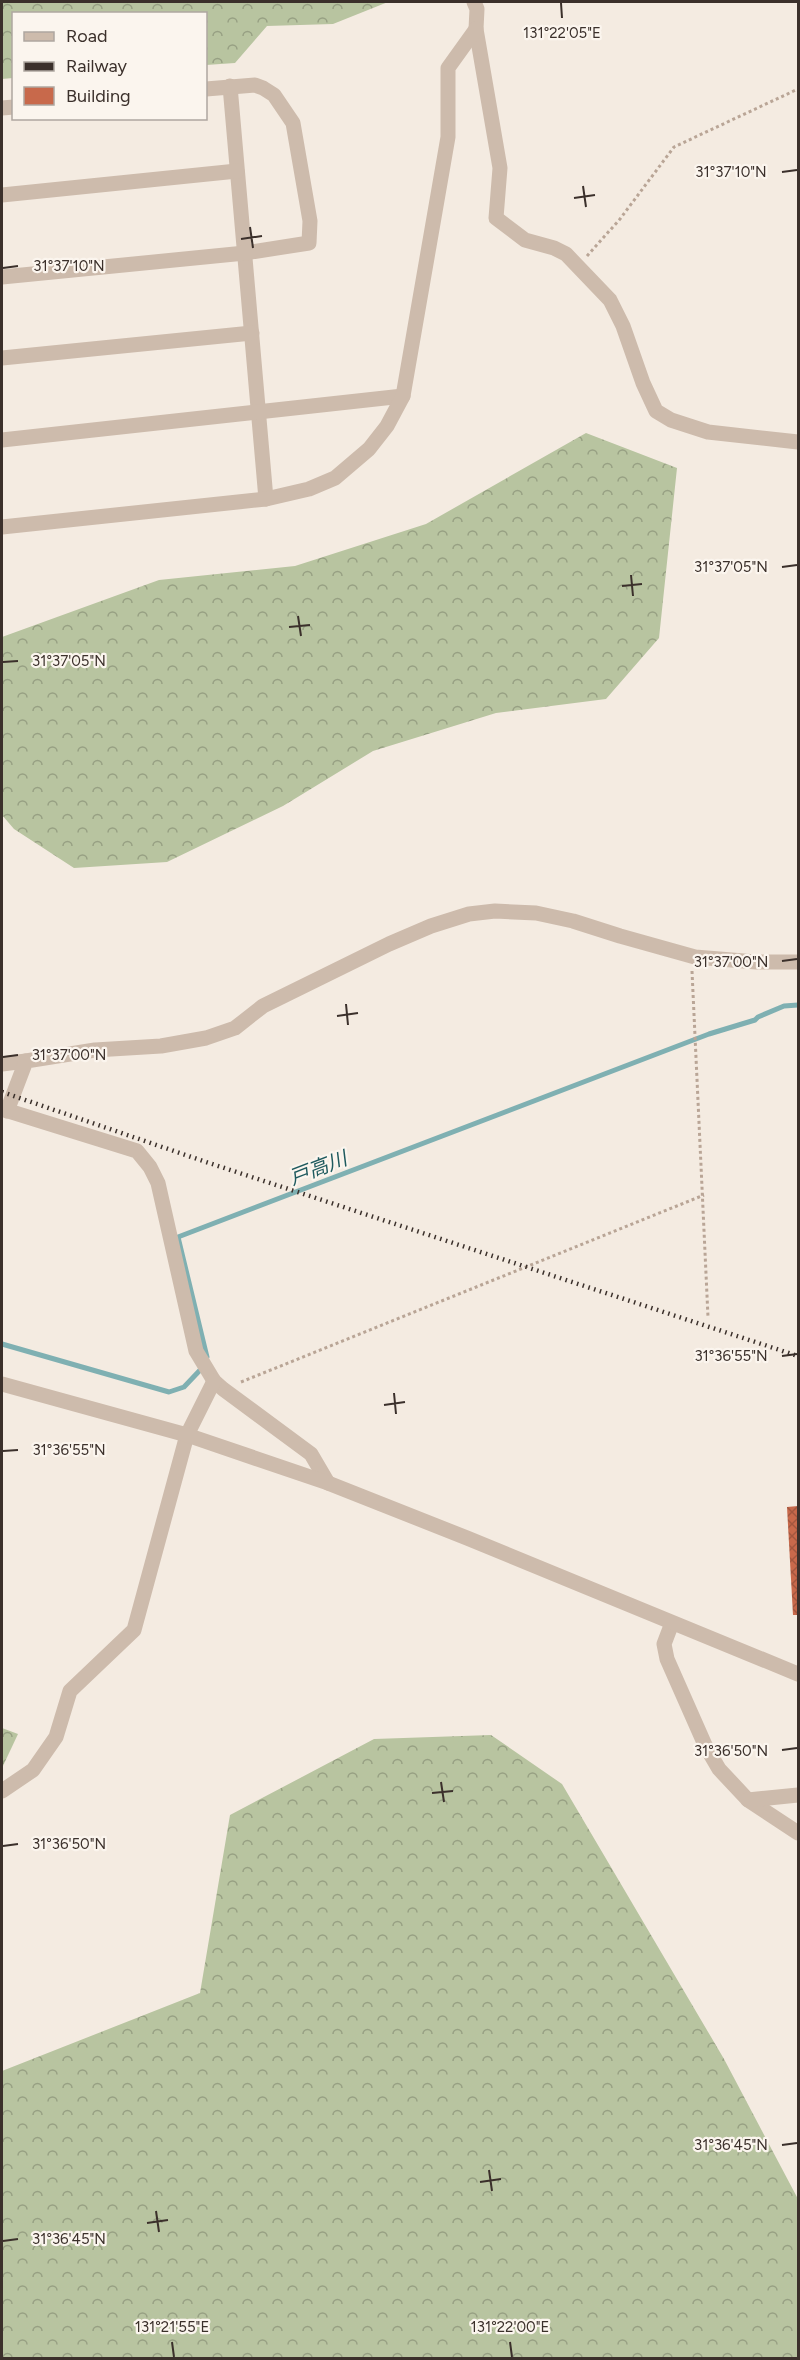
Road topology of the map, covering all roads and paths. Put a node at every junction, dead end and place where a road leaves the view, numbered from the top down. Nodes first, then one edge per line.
1 (474, 2) edge
2 (476, 29) junction
3 (230, 86) junction
4 (207, 89) edge
5 (798, 89) edge
6 (237, 171) junction
7 (2, 195) edge
8 (245, 253) junction
9 (579, 266) junction
10 (2, 277) edge
11 (252, 333) junction
12 (2, 358) edge
13 (403, 396) junction
14 (258, 412) junction
15 (2, 440) edge
16 (798, 442) edge
17 (266, 499) junction
18 (2, 527) edge
19 (695, 957) junction
20 (798, 962) edge
21 (26, 1061) junction
22 (2, 1064) edge
23 (4, 1110) edge
24 (704, 1195) junction
25 (708, 1317) dead end
26 (2, 1384) edge
27 (219, 1385) junction
28 (187, 1435) junction
29 (328, 1483) junction
30 (672, 1623) junction
31 (798, 1674) edge
32 (2, 1791) edge
33 (798, 1795) edge
34 (748, 1800) junction
35 (798, 1833) edge

1 - 2 street
2 - 9 street
2 - 13 street
3 - 4 street
3 - 6 street
3 - 8 street
5 - 9 path
6 - 7 street
6 - 8 street
8 - 10 street
8 - 11 street
9 - 16 street
11 - 12 street
11 - 14 street
13 - 14 street
13 - 17 street
14 - 15 street
14 - 17 street
17 - 18 street
19 - 20 street
19 - 21 street
19 - 24 path
21 - 22 street
21 - 23 street
23 - 27 street
24 - 25 path
24 - 27 path
26 - 28 street
27 - 28 street
27 - 29 street
28 - 29 street
28 - 32 street
29 - 30 street
30 - 31 street
30 - 34 street
33 - 34 street
34 - 35 street

